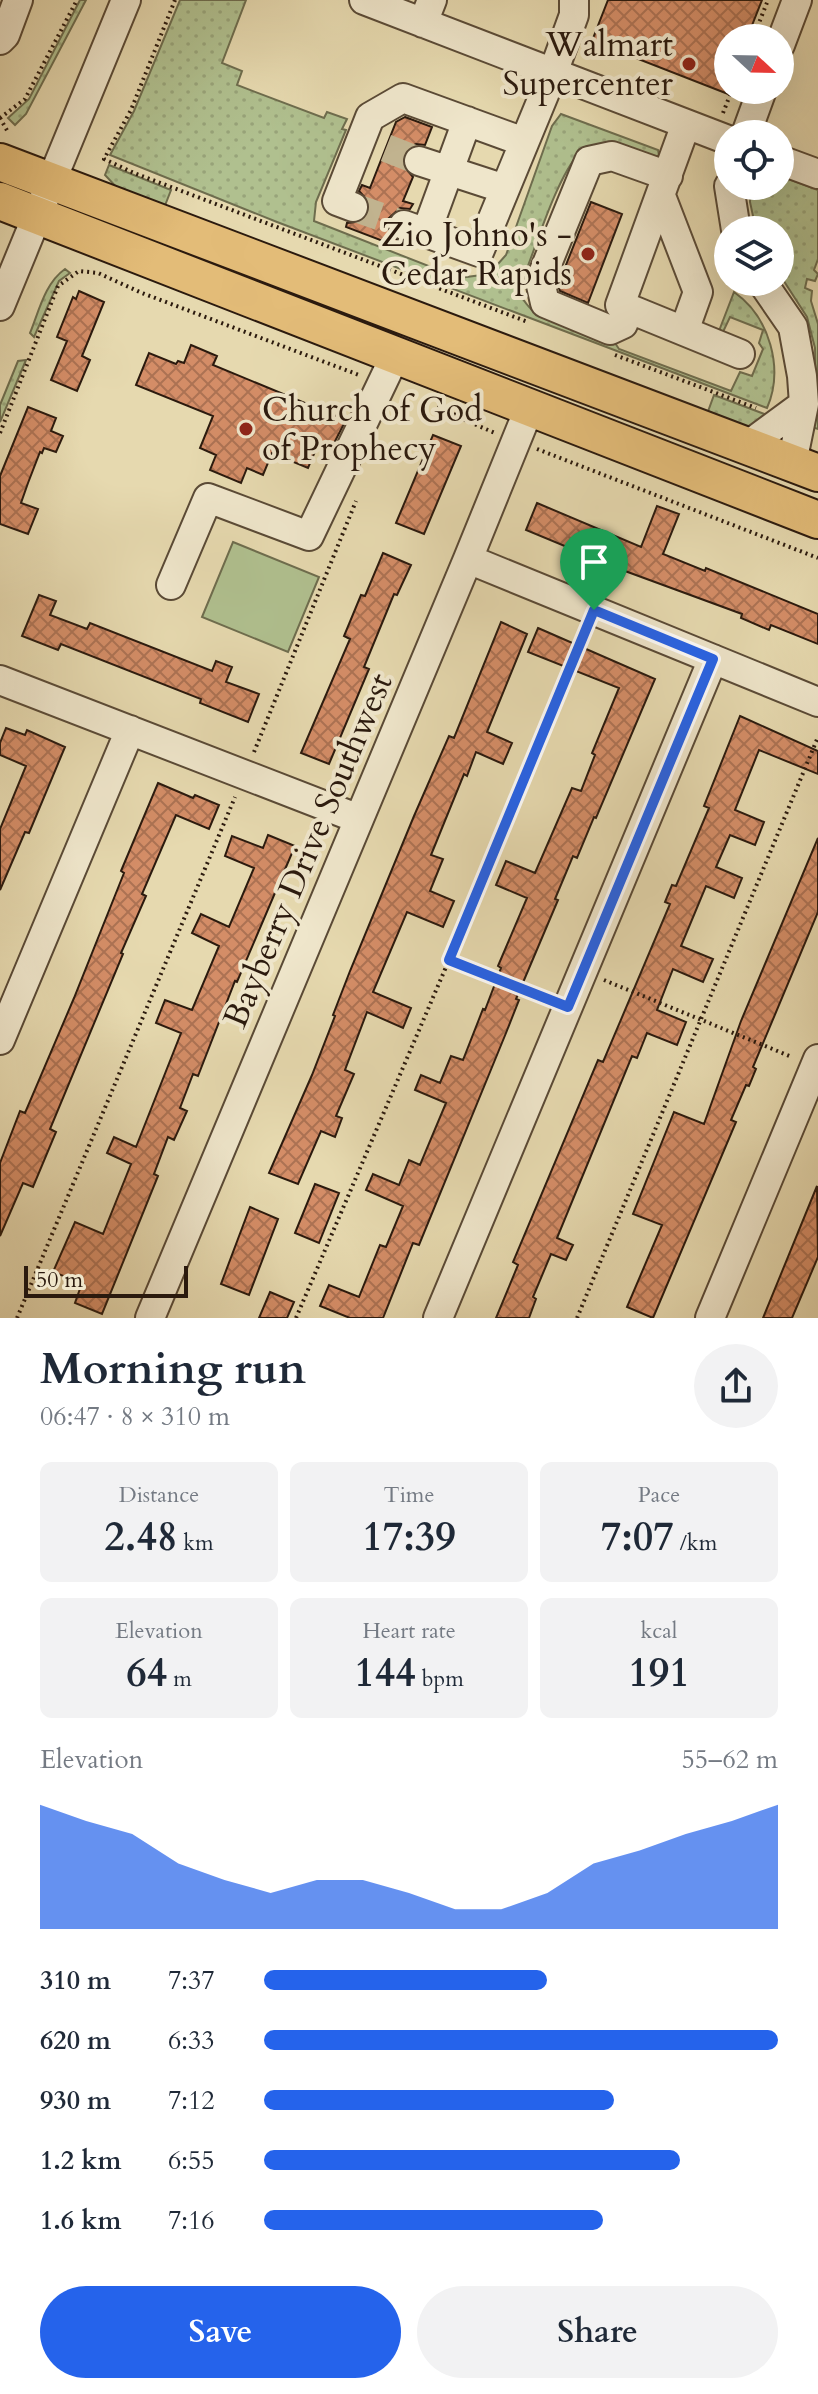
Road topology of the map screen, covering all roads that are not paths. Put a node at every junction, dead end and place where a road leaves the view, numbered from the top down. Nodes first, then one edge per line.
1 (18, 0) edge
2 (126, 0) edge
3 (364, 0) edge
4 (574, 0) edge
5 (797, 0) edge
6 (428, 12) edge
7 (788, 24) edge
8 (0, 40) edge
9 (553, 73) junction
10 (467, 121) junction
11 (686, 124) junction
12 (714, 135) edge
13 (524, 142) junction
14 (4, 147) edge
15 (419, 161) tunnel mouth
16 (794, 165) edge
17 (449, 171) junction
18 (818, 174) edge
19 (51, 181) junction
20 (665, 186) junction
21 (505, 189) junction
22 (0, 201) edge
23 (353, 207) dead end
24 (37, 215) junction
25 (772, 296) edge
26 (0, 306) edge
27 (629, 309) junction
28 (684, 331) junction
29 (740, 354) dead end
30 (395, 356) junction
31 (529, 409) junction
32 (794, 411) junction
33 (601, 435) junction
34 (747, 446) junction
35 (805, 468) edge
36 (818, 520) edge
37 (468, 559) junction
38 (171, 585) dead end
39 (713, 659) junction
40 (0, 680) edge
41 (818, 702) edge
42 (130, 730) junction
43 (359, 819) junction
44 (0, 1040) edge
45 (817, 1062) edge
46 (150, 1318) edge
47 (438, 1318) edge
48 (710, 1318) edge

1 - 8 street
2 - 19 street
3 - 6 street
4 - 9 street
5 - 7 street
6 - 9 street
9 - 11 street
9 - 13 street
10 - 13 street
10 - 17 street
10 - 23 street
11 - 12 street
11 - 20 street
13 - 21 street
14 - 19 main road
15 - 17 street
16 - 18 street
17 - 21 street
17 - 21 street
19 - 24 street
19 - 34 main road
20 - 27 street
20 - 27 street
20 - 28 street
22 - 24 main road
24 - 26 street
24 - 30 main road
25 - 32 street
27 - 28 street
28 - 29 street
30 - 31 main road
30 - 38 street
31 - 33 main road
31 - 37 street, Bayberry Drive Southwest
32 - 34 street
32 - 35 street
33 - 35 main road
33 - 36 main road
34 - 35 main road
37 - 39 street
37 - 43 street, Bayberry Drive Southwest
39 - 41 street
39 - 47 street
40 - 42 street
42 - 43 street
42 - 44 street
43 - 46 street, Bayberry Drive Southwest
45 - 48 street

